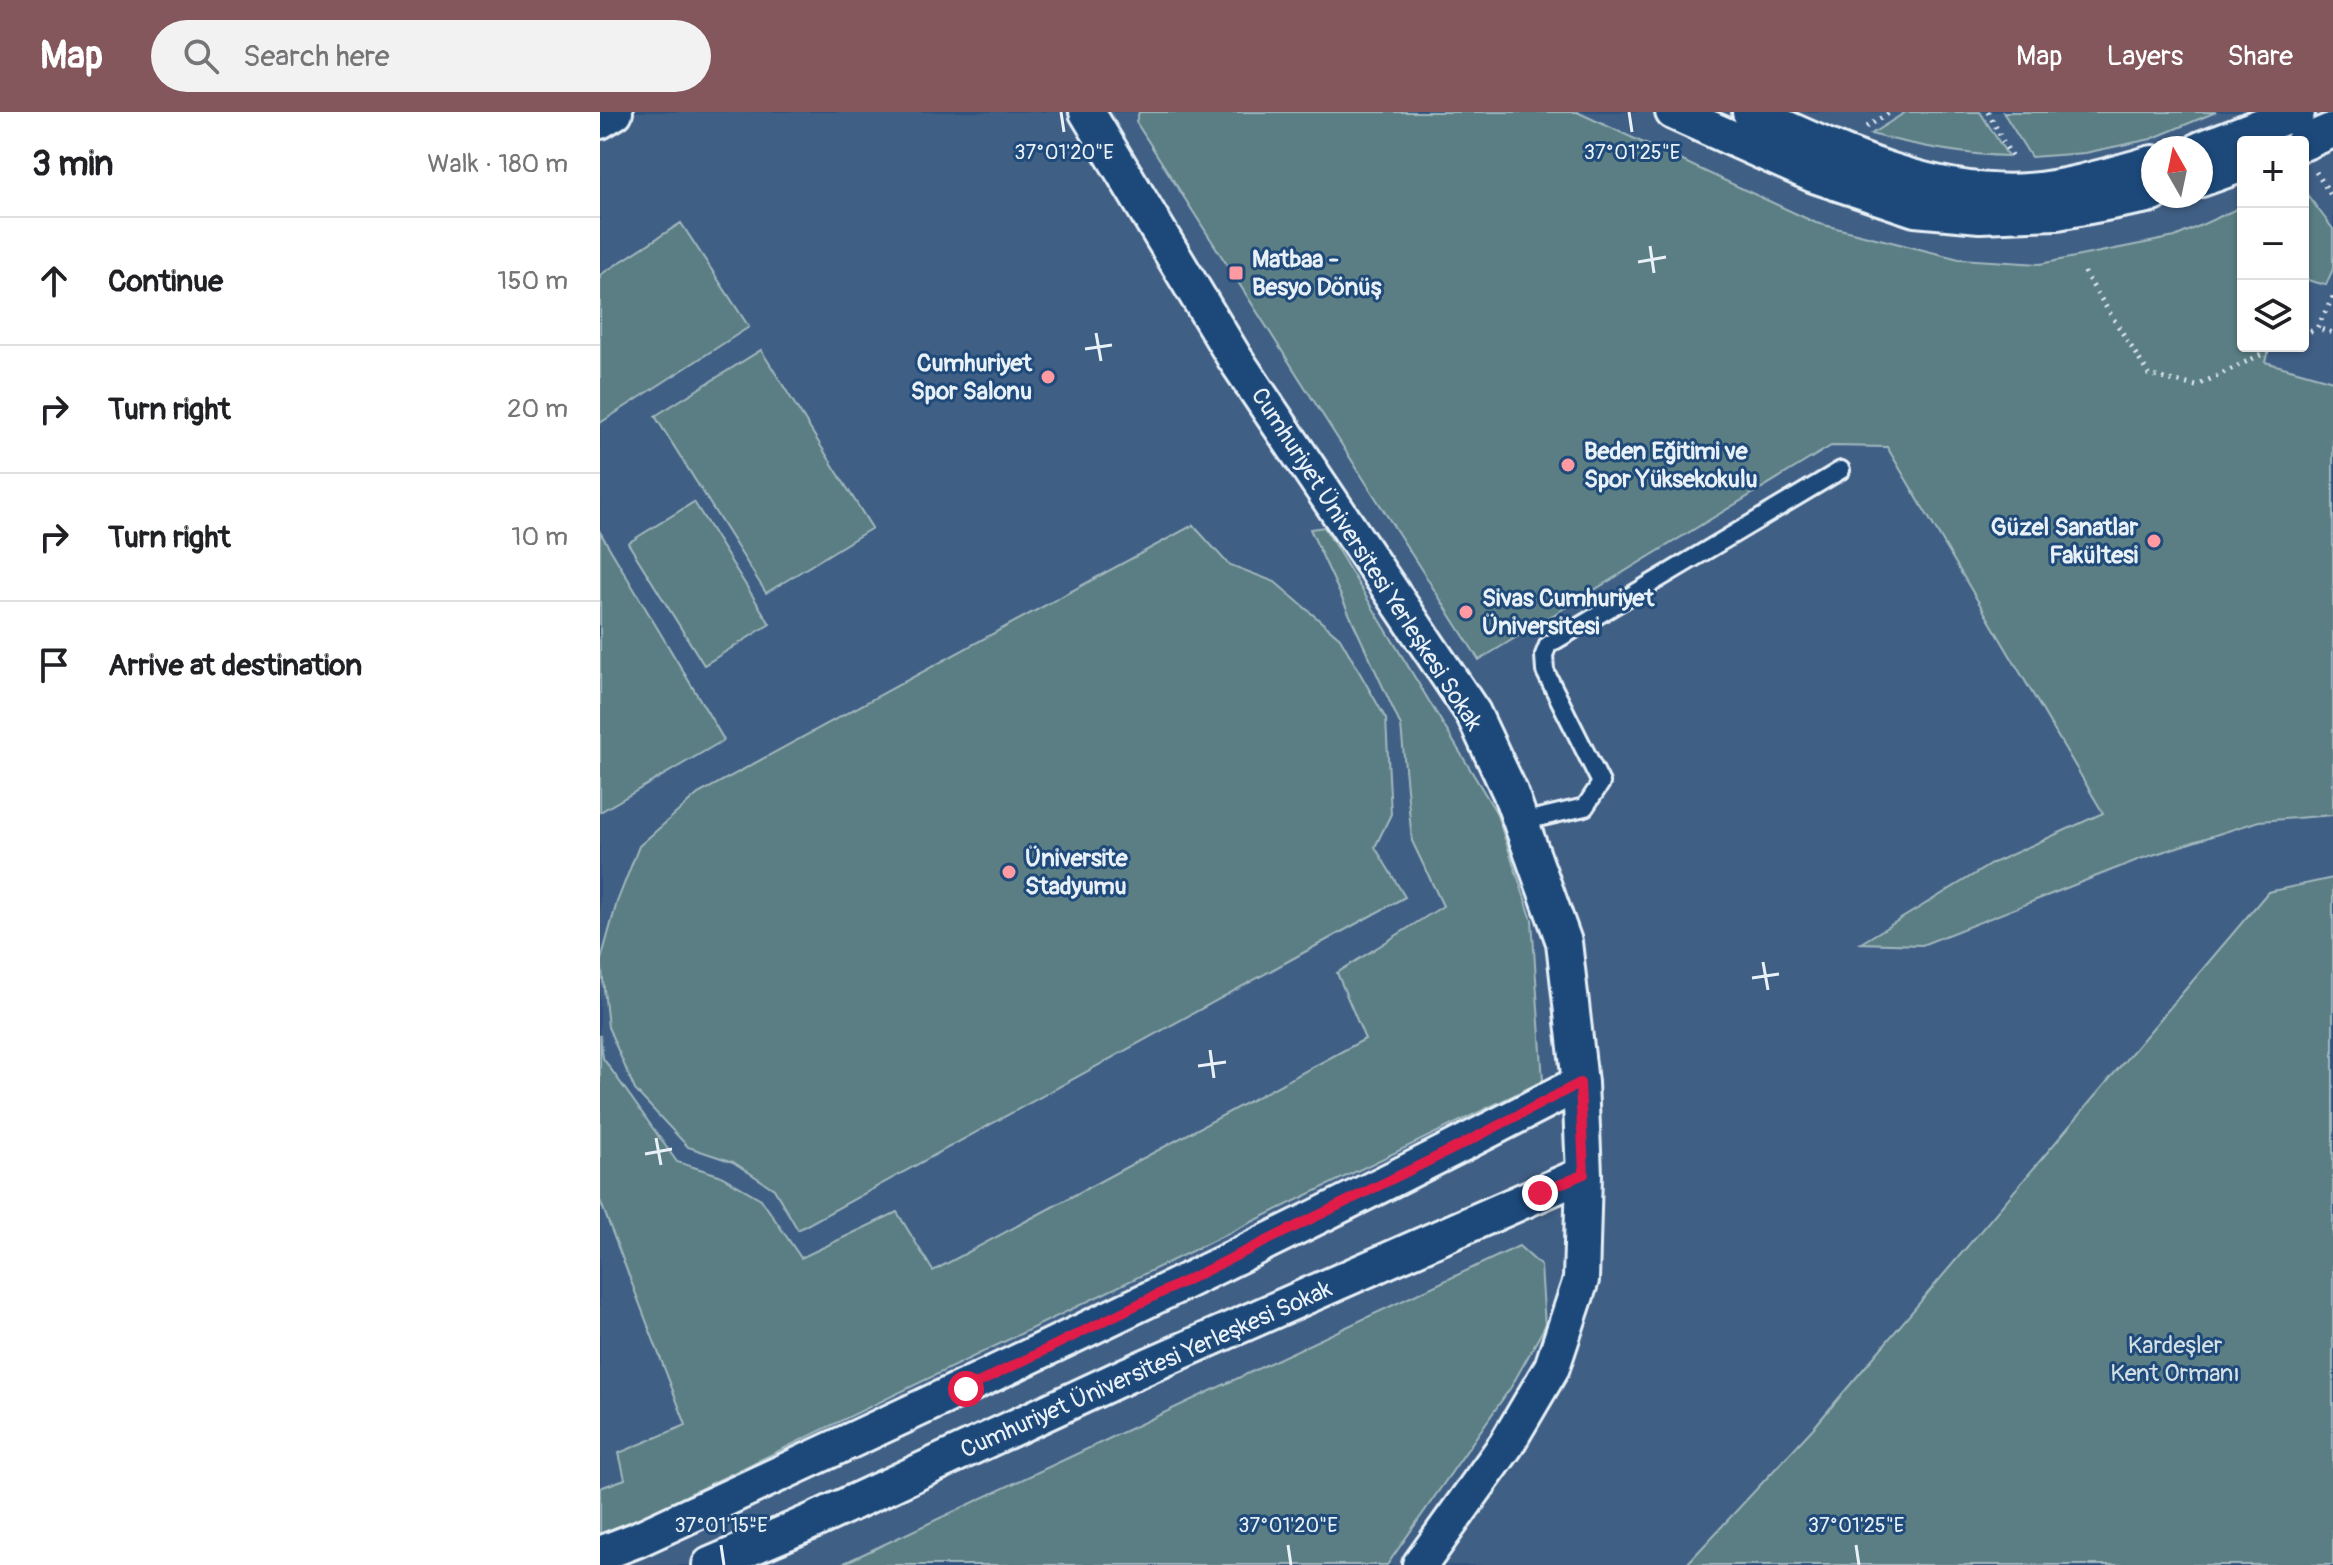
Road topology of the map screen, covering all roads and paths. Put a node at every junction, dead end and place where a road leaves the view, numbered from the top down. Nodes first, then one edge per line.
1 (615, 112) edge
2 (1673, 112) edge
3 (1750, 112) edge
4 (1988, 112) edge
5 (2297, 112) edge
6 (1094, 116) edge
7 (600, 121) edge
8 (2333, 130) edge
9 (2309, 140) edge
10 (2213, 144) edge
11 (2141, 166) edge
12 (2237, 166) edge
13 (2213, 175) edge
14 (2029, 191) junction
15 (2141, 196) edge
16 (2084, 272) dead end
17 (2333, 297) edge
18 (2317, 328) junction
19 (2309, 332) edge
20 (2333, 333) edge
21 (2267, 352) edge
22 (1841, 470) dead end
23 (1521, 822) junction
24 (1580, 1083) junction
25 (1584, 1174) junction
26 (600, 1554) edge
27 (710, 1565) edge
28 (1420, 1565) edge

1 - 7 street
2 - 15 street
3 - 14 street
4 - 14 path
5 - 10 street
6 - 23 street, Cumhuriyet Üniversitesi Yerleşkesi Sokak
8 - 9 street
11 - 14 street
12 - 13 street
16 - 21 path
17 - 18 path
18 - 19 path
18 - 20 path
22 - 23 lane
23 - 24 street, Cumhuriyet Üniversitesi Yerleşkesi Sokak
24 - 25 street, Cumhuriyet Üniversitesi Yerleşkesi Sokak
24 - 26 street
25 - 27 street, Cumhuriyet Üniversitesi Yerleşkesi Sokak
25 - 28 street, Cumhuriyet Üniversitesi Yerleşkesi Sokak

